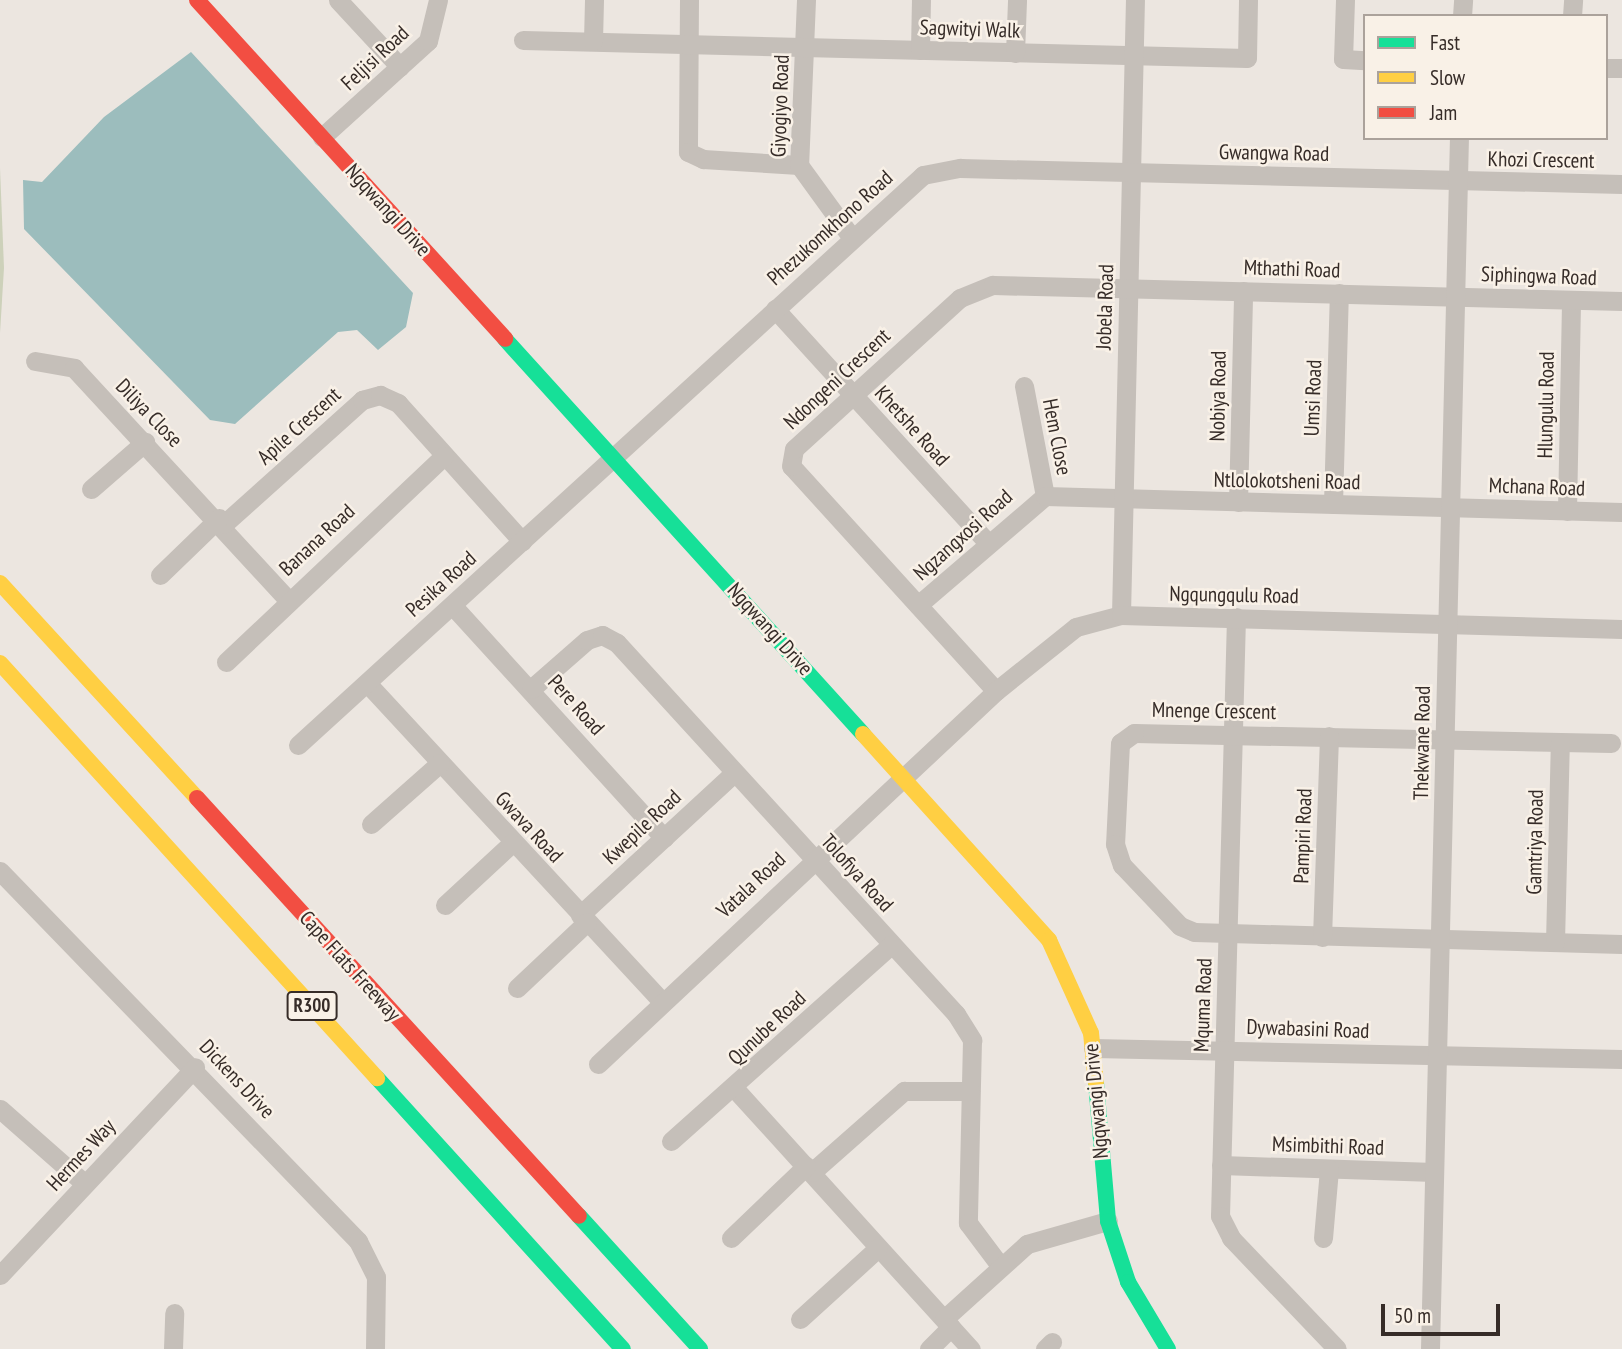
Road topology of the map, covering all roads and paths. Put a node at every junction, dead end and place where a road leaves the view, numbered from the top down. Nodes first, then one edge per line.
1 (197, 0) edge
2 (338, 0) edge
3 (438, 0) edge
4 (594, 0) edge
5 (689, 0) edge
6 (806, 0) edge
7 (921, 0) edge
8 (1017, 0) edge
9 (1135, 0) edge
10 (1248, 0) edge
11 (1345, 0) edge
12 (523, 40) dead end
13 (593, 41) junction
14 (687, 43) junction
15 (805, 47) junction
16 (920, 50) junction
17 (1015, 53) junction
18 (1134, 55) junction
19 (1363, 60) edge
20 (400, 67) junction
21 (322, 137) junction
22 (1459, 140) edge
23 (799, 164) junction
24 (1131, 172) junction
25 (1458, 180) junction
26 (1622, 184) edge
27 (852, 238) junction
28 (1128, 288) junction
29 (1243, 291) junction
30 (1339, 293) junction
31 (1455, 297) junction
32 (1571, 300) junction
33 (1622, 301) edge
34 (775, 309) junction
35 (35, 361) dead end
36 (1024, 386) dead end
37 (853, 395) junction
38 (145, 442) junction
39 (444, 456) junction
40 (615, 457) junction
41 (91, 489) dead end
42 (1045, 496) junction
43 (1122, 499) junction
44 (1238, 502) junction
45 (1333, 505) junction
46 (1450, 507) junction
47 (1567, 511) junction
48 (1622, 512) edge
49 (221, 521) junction
50 (522, 541) junction
51 (988, 543) junction
52 (160, 575) dead end
53 (0, 583) edge
54 (287, 599) junction
55 (452, 605) junction
56 (918, 605) junction
57 (1121, 615) junction
58 (1236, 617) junction
59 (1448, 624) junction
60 (1622, 629) edge
61 (226, 662) dead end
62 (0, 663) edge
63 (367, 682) junction
64 (531, 689) junction
65 (996, 691) junction
66 (1233, 733) junction
67 (1329, 736) junction
68 (1445, 740) junction
69 (1560, 743) junction
70 (1611, 743) dead end
71 (298, 745) dead end
72 (440, 763) junction
73 (734, 773) junction
74 (904, 778) junction
75 (371, 824) dead end
76 (664, 838) junction
77 (512, 843) junction
78 (814, 858) junction
79 (0, 871) edge
80 (445, 905) dead end
81 (584, 918) junction
82 (1227, 936) junction
83 (1322, 937) junction
84 (1440, 940) junction
85 (1555, 942) junction
86 (1622, 944) edge
87 (891, 945) junction
88 (517, 988) dead end
89 (660, 999) junction
90 (1093, 1048) junction
91 (1224, 1049) junction
92 (1437, 1055) junction
93 (1622, 1059) edge
94 (598, 1064) dead end
95 (195, 1067) junction
96 (735, 1089) junction
97 (970, 1091) junction
98 (0, 1109) edge
99 (671, 1141) dead end
100 (1221, 1165) junction
101 (809, 1169) junction
102 (1329, 1169) junction
103 (1434, 1172) junction
104 (85, 1184) junction
105 (1108, 1221) junction
106 (1323, 1237) dead end
107 (731, 1238) dead end
108 (878, 1248) junction
109 (1000, 1267) junction
110 (0, 1275) edge
111 (174, 1313) dead end
112 (800, 1319) dead end
113 (948, 1323) junction
114 (173, 1349) edge
115 (375, 1349) edge
116 (623, 1349) edge
117 (700, 1349) edge
118 (929, 1349) edge
119 (971, 1349) edge
120 (1168, 1349) edge
121 (1337, 1349) edge
122 (1430, 1349) edge

1 - 21 main road, Ngqwangi Drive
2 - 20 street
3 - 20 street, Feljisi Road
4 - 13 street
5 - 14 street
6 - 15 street, Giyogiyo Road
7 - 16 street
8 - 17 street
9 - 18 street, Jobela Road
10 - 18 street, Sagwityi Walk
11 - 19 street
12 - 13 street, Sagwityi Walk
13 - 14 street, Sagwityi Walk
14 - 15 street, Sagwityi Walk
14 - 23 street
15 - 16 street, Sagwityi Walk
15 - 23 street, Giyogiyo Road
16 - 17 street, Sagwityi Walk
17 - 18 street, Sagwityi Walk
18 - 24 street, Jobela Road
20 - 21 street, Feljisi Road
21 - 40 main road, Ngqwangi Drive
22 - 25 street, Thekwane Road
23 - 27 street, Giyogiyo Road
24 - 25 street, Gwangwa Road
24 - 27 street, Phezukomkhono Road
24 - 28 street, Jobela Road
25 - 26 street, Khozi Crescent
25 - 31 street, Thekwane Road
27 - 34 street, Phezukomkhono Road
28 - 29 street, Mthathi Road
28 - 37 street, Ndongeni Crescent
28 - 43 street, Jobela Road
29 - 30 street, Mthathi Road
29 - 44 street, Nobiya Road
30 - 31 street, Mthathi Road
30 - 45 street, Umsi Road
31 - 32 street, Siphingwa Road
31 - 46 street, Thekwane Road
32 - 33 street, Siphingwa Road
32 - 47 street, Hlungulu Road
34 - 37 street, Khetshe Road
34 - 40 street, Phezukomkhono Road
35 - 38 street, Diliya Close
36 - 42 street, Hem Close
37 - 51 street, Khetshe Road
37 - 56 street, Ndongeni Crescent
38 - 41 street
38 - 49 street, Diliya Close
39 - 49 street, Apile Crescent
39 - 50 street, Apile Crescent
39 - 54 street, Banana Road
40 - 50 street, Pesika Road
40 - 74 main road, Ngqwangi Drive
42 - 43 street, Ngzangxosi Road
42 - 51 street, Ngzangxosi Road
43 - 44 street, Ntlolokotsheni Road
43 - 57 street, Jobela Road
44 - 45 street, Ntlolokotsheni Road
45 - 46 street, Ntlolokotsheni Road
46 - 47 street, Mchana Road
46 - 59 street, Thekwane Road
47 - 48 street, Mchana Road
49 - 52 street
49 - 54 street, Diliya Close
50 - 55 street, Pesika Road
51 - 56 street, Ngzangxosi Road
53 - 117 main road, Cape Flats Freeway / R300
54 - 61 street, Banana Road
55 - 63 street, Pesika Road
55 - 64 street, Pere Road
56 - 65 street, Ndongeni Crescent
57 - 58 street, Ngqungqulu Road
57 - 65 street, Ngqungqulu Road
58 - 59 street, Ngqungqulu Road
58 - 66 street, Mquma Road
59 - 60 street, Ngqungqulu Road
59 - 68 street, Thekwane Road
62 - 116 main road, R300
63 - 71 street, Pesika Road
63 - 72 street, Gwava Road
64 - 73 street, Tolofiya Road
64 - 76 street, Pere Road
65 - 74 street, Ngqungqulu Road
66 - 67 street, Mnenge Crescent
66 - 82 street, Mquma Road
66 - 82 street, Mnenge Crescent
67 - 68 street, Mnenge Crescent
67 - 83 street, Pampiri Road
68 - 69 street
68 - 84 street, Thekwane Road
69 - 70 street
69 - 85 street, Gamtriya Road
72 - 75 street
72 - 77 street, Gwava Road
73 - 76 street, Kwepile Road
73 - 78 street, Tolofiya Road
74 - 78 street, Vatala Road
74 - 90 main road, Ngqwangi Drive
76 - 81 street, Kwepile Road
77 - 80 street
77 - 81 street, Gwava Road
78 - 87 street, Tolofiya Road
78 - 89 street, Vatala Road
79 - 95 street, Dickens Drive
81 - 88 street, Kwepile Road
81 - 89 street, Gwava Road
82 - 83 street, Mnenge Crescent
82 - 91 street, Mquma Road
83 - 84 street, Mnenge Crescent
84 - 85 street, Mnenge Crescent
84 - 92 street, Thekwane Road
85 - 86 street, Mnenge Crescent
87 - 96 street, Qunube Road
87 - 97 street, Tolofiya Road
89 - 94 street, Vatala Road
90 - 91 street, Dywabasini Road
90 - 105 main road, Ngqwangi Drive
91 - 92 street, Dywabasini Road
91 - 100 street, Mquma Road
92 - 93 street, Dywabasini Road
92 - 103 street, Thekwane Road
95 - 104 street, Hermes Way
95 - 115 street, Dickens Drive
96 - 99 street, Qunube Road
96 - 101 street
97 - 101 street
97 - 109 street, Tolofiya Road
98 - 104 street
100 - 102 street, Msimbithi Road
100 - 121 street, Mquma Road
101 - 107 street
101 - 108 street
102 - 103 street, Msimbithi Road
102 - 106 street
103 - 122 street, Thekwane Road
104 - 110 street, Hermes Way
105 - 109 street
105 - 120 main road, Ngqwangi Drive
108 - 112 street
108 - 113 street
109 - 113 street
111 - 114 street
113 - 118 street
113 - 119 street

